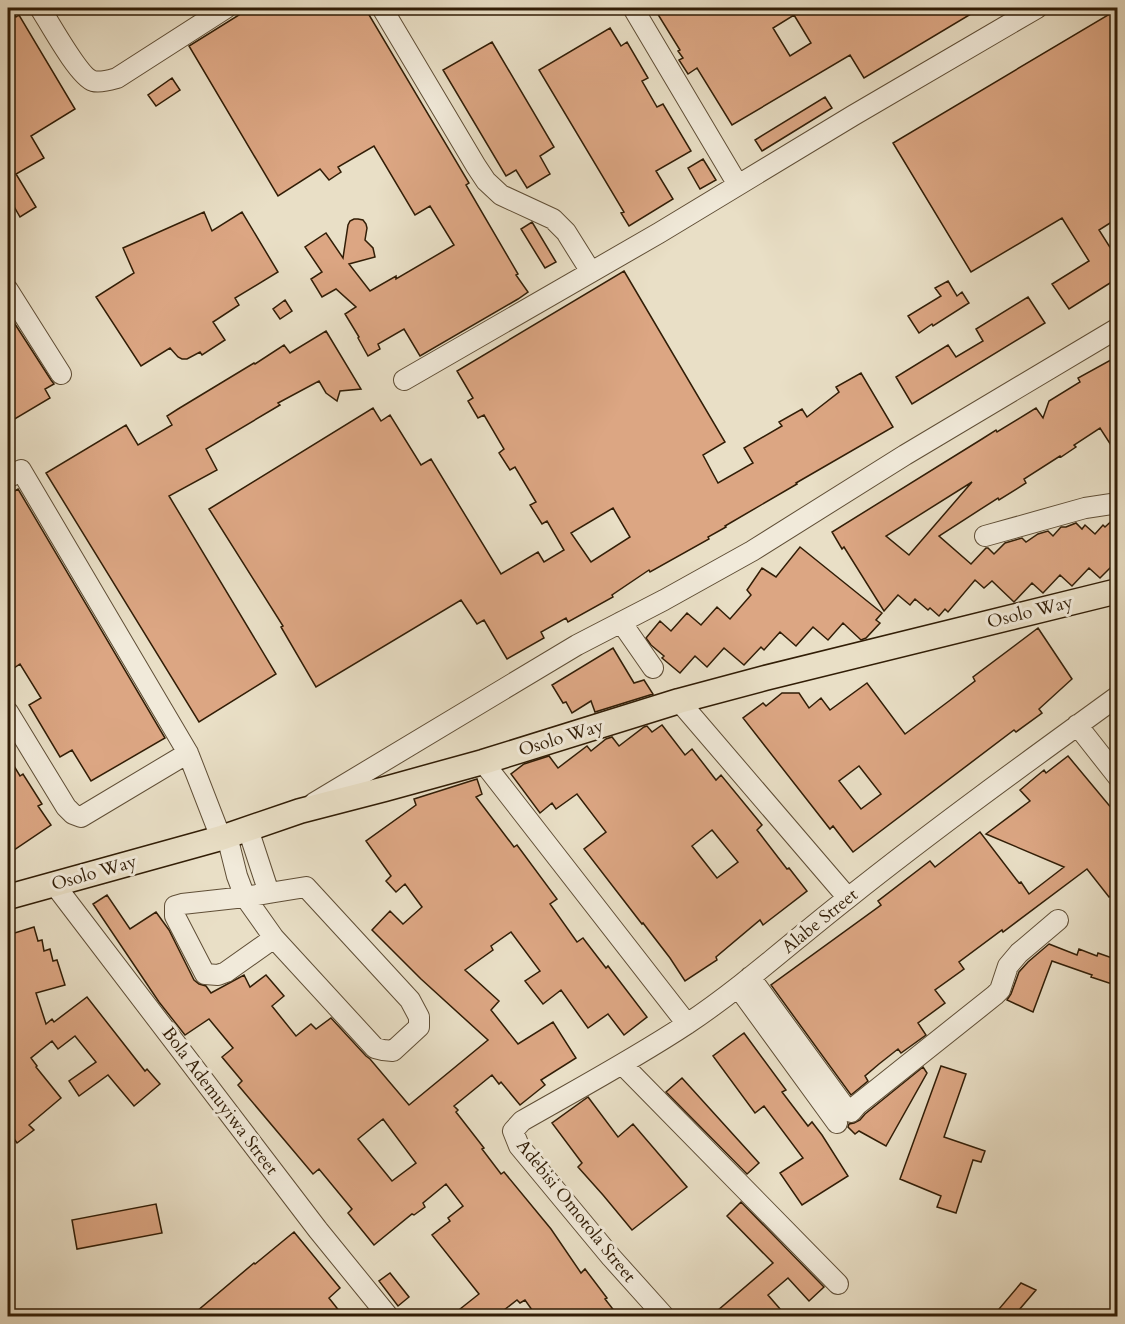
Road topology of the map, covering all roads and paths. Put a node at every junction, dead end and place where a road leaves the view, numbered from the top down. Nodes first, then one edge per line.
1 (40, 8) edge
2 (226, 8) edge
3 (382, 8) edge
4 (633, 8) edge
5 (1037, 8) edge
6 (738, 185) junction
7 (591, 272) junction
8 (8, 290) edge
9 (1118, 328) edge
10 (61, 374) dead end
11 (404, 380) dead end
12 (8, 478) edge
13 (1118, 503) edge
14 (985, 536) dead end
15 (1118, 591) edge
16 (621, 622) junction
17 (653, 668) dead end
18 (1118, 696) edge
19 (679, 701) junction
20 (8, 712) edge
21 (1077, 725) junction
22 (188, 753) junction
23 (483, 762) junction
24 (1118, 777) edge
25 (300, 811) junction
26 (232, 834) junction
27 (54, 884) junction
28 (269, 893) junction
29 (8, 897) edge
30 (245, 897) junction
31 (848, 898) junction
32 (1058, 920) dead end
33 (274, 938) junction
34 (744, 982) junction
35 (687, 1024) junction
36 (622, 1064) junction
37 (837, 1123) dead end
38 (513, 1131) joint
39 (838, 1284) dead end
40 (388, 1317) edge
41 (664, 1317) edge

1 - 2 street
3 - 7 street
4 - 6 street
5 - 6 street
6 - 7 street
7 - 11 street
8 - 10 street
9 - 16 street
12 - 22 street
13 - 14 street
15 - 19 main road, Osolo Way
16 - 17 street
16 - 25 street
18 - 21 street, Alabe Street
19 - 23 main road, Osolo Way
19 - 31 street
20 - 22 street
21 - 24 street
21 - 31 street, Alabe Street
22 - 26 street
23 - 25 main road, Osolo Way
23 - 35 street
25 - 26 main road, Osolo Way
26 - 27 main road, Osolo Way
26 - 28 street
26 - 30 street
27 - 29 main road, Osolo Way
27 - 40 street, Bola Ademuyiwa Street
28 - 30 street
28 - 33 street
30 - 33 street
30 - 33 street
31 - 34 street, Alabe Street
32 - 34 street
34 - 35 street, Alabe Street
34 - 37 street
35 - 36 street, Alabe Street
36 - 38 street, Alabe Street
36 - 39 street
38 - 41 street, Adebisi Omotola Street

